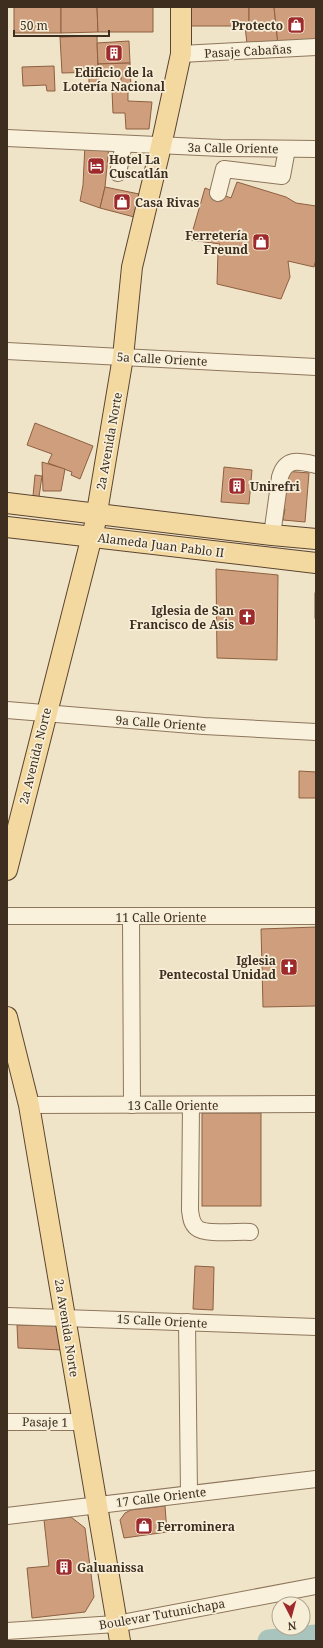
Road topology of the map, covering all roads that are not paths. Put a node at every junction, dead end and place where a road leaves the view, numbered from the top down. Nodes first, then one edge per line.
1 (181, 7) edge
2 (316, 47) edge
3 (181, 54) junction
4 (7, 138) edge
5 (124, 144) junction
6 (161, 146) junction
7 (221, 148) junction
8 (287, 149) junction
9 (316, 149) edge
10 (224, 169) junction
11 (118, 174) dead end
12 (218, 192) dead end
13 (7, 351) edge
14 (123, 357) junction
15 (316, 367) edge
16 (316, 465) edge
17 (7, 503) edge
18 (7, 514) edge
19 (95, 525) junction
20 (7, 527) edge
21 (272, 535) junction
22 (316, 539) edge
23 (316, 550) edge
24 (316, 563) edge
25 (7, 710) edge
26 (46, 714) junction
27 (316, 732) edge
28 (7, 870) edge
29 (7, 916) edge
30 (316, 916) edge
31 (131, 917) junction
32 (7, 1017) edge
33 (316, 1104) edge
34 (29, 1105) junction
35 (132, 1105) junction
36 (191, 1105) junction
37 (250, 1232) dead end
38 (7, 1316) edge
39 (66, 1317) junction
40 (187, 1322) junction
41 (316, 1327) edge
42 (7, 1422) edge
43 (83, 1422) junction
44 (316, 1479) edge
45 (188, 1494) junction
46 (97, 1505) junction
47 (7, 1516) edge
48 (316, 1586) edge
49 (7, 1631) edge
50 (118, 1633) edge

1 - 3 main road, 2a Avenida Norte
2 - 3 street, Pasaje Cabañas
3 - 6 main road, 2a Avenida Norte
4 - 5 street, 3a Calle Oriente
5 - 6 street, 3a Calle Oriente
5 - 11 street
6 - 7 street, 3a Calle Oriente
6 - 14 main road, 2a Avenida Norte
7 - 8 street, 3a Calle Oriente
7 - 10 street
8 - 9 street, 3a Calle Oriente
8 - 10 street
10 - 12 street
13 - 14 street, 5a Calle Oriente
14 - 15 street, 5a Calle Oriente
14 - 19 main road, 2a Avenida Norte
16 - 21 street
17 - 19 main road, Alameda Juan Pablo II
18 - 19 main road
19 - 20 main road, Alameda Juan Pablo II
19 - 21 main road, Alameda Juan Pablo II
19 - 23 main road
19 - 24 main road, Alameda Juan Pablo II
19 - 26 main road, 2a Avenida Norte
21 - 22 main road, Alameda Juan Pablo II
25 - 26 street, 9a Calle Oriente
26 - 27 street, 9a Calle Oriente
26 - 28 main road, 2a Avenida Norte
29 - 31 street, 11 Calle Oriente
30 - 31 street, 11 Calle Oriente
31 - 35 street
32 - 34 main road, 2a Avenida Norte
33 - 36 street, 13 Calle Oriente
34 - 35 street, 13 Calle Oriente
34 - 39 main road, 2a Avenida Norte
35 - 36 street, 13 Calle Oriente
36 - 37 street
38 - 39 street, 15 Calle Oriente
39 - 40 street, 15 Calle Oriente
39 - 43 main road, 2a Avenida Norte
40 - 41 street, 15 Calle Oriente
40 - 45 street
42 - 43 street, Pasaje 1
43 - 46 main road, 2a Avenida Norte
44 - 45 street, 17 Calle Oriente
45 - 46 street, 17 Calle Oriente
46 - 47 street, 17 Calle Oriente
46 - 50 main road, 2a Avenida Norte
48 - 50 street, Boulevar Tutunichapa
49 - 50 street, Boulevar Tutunichapa

